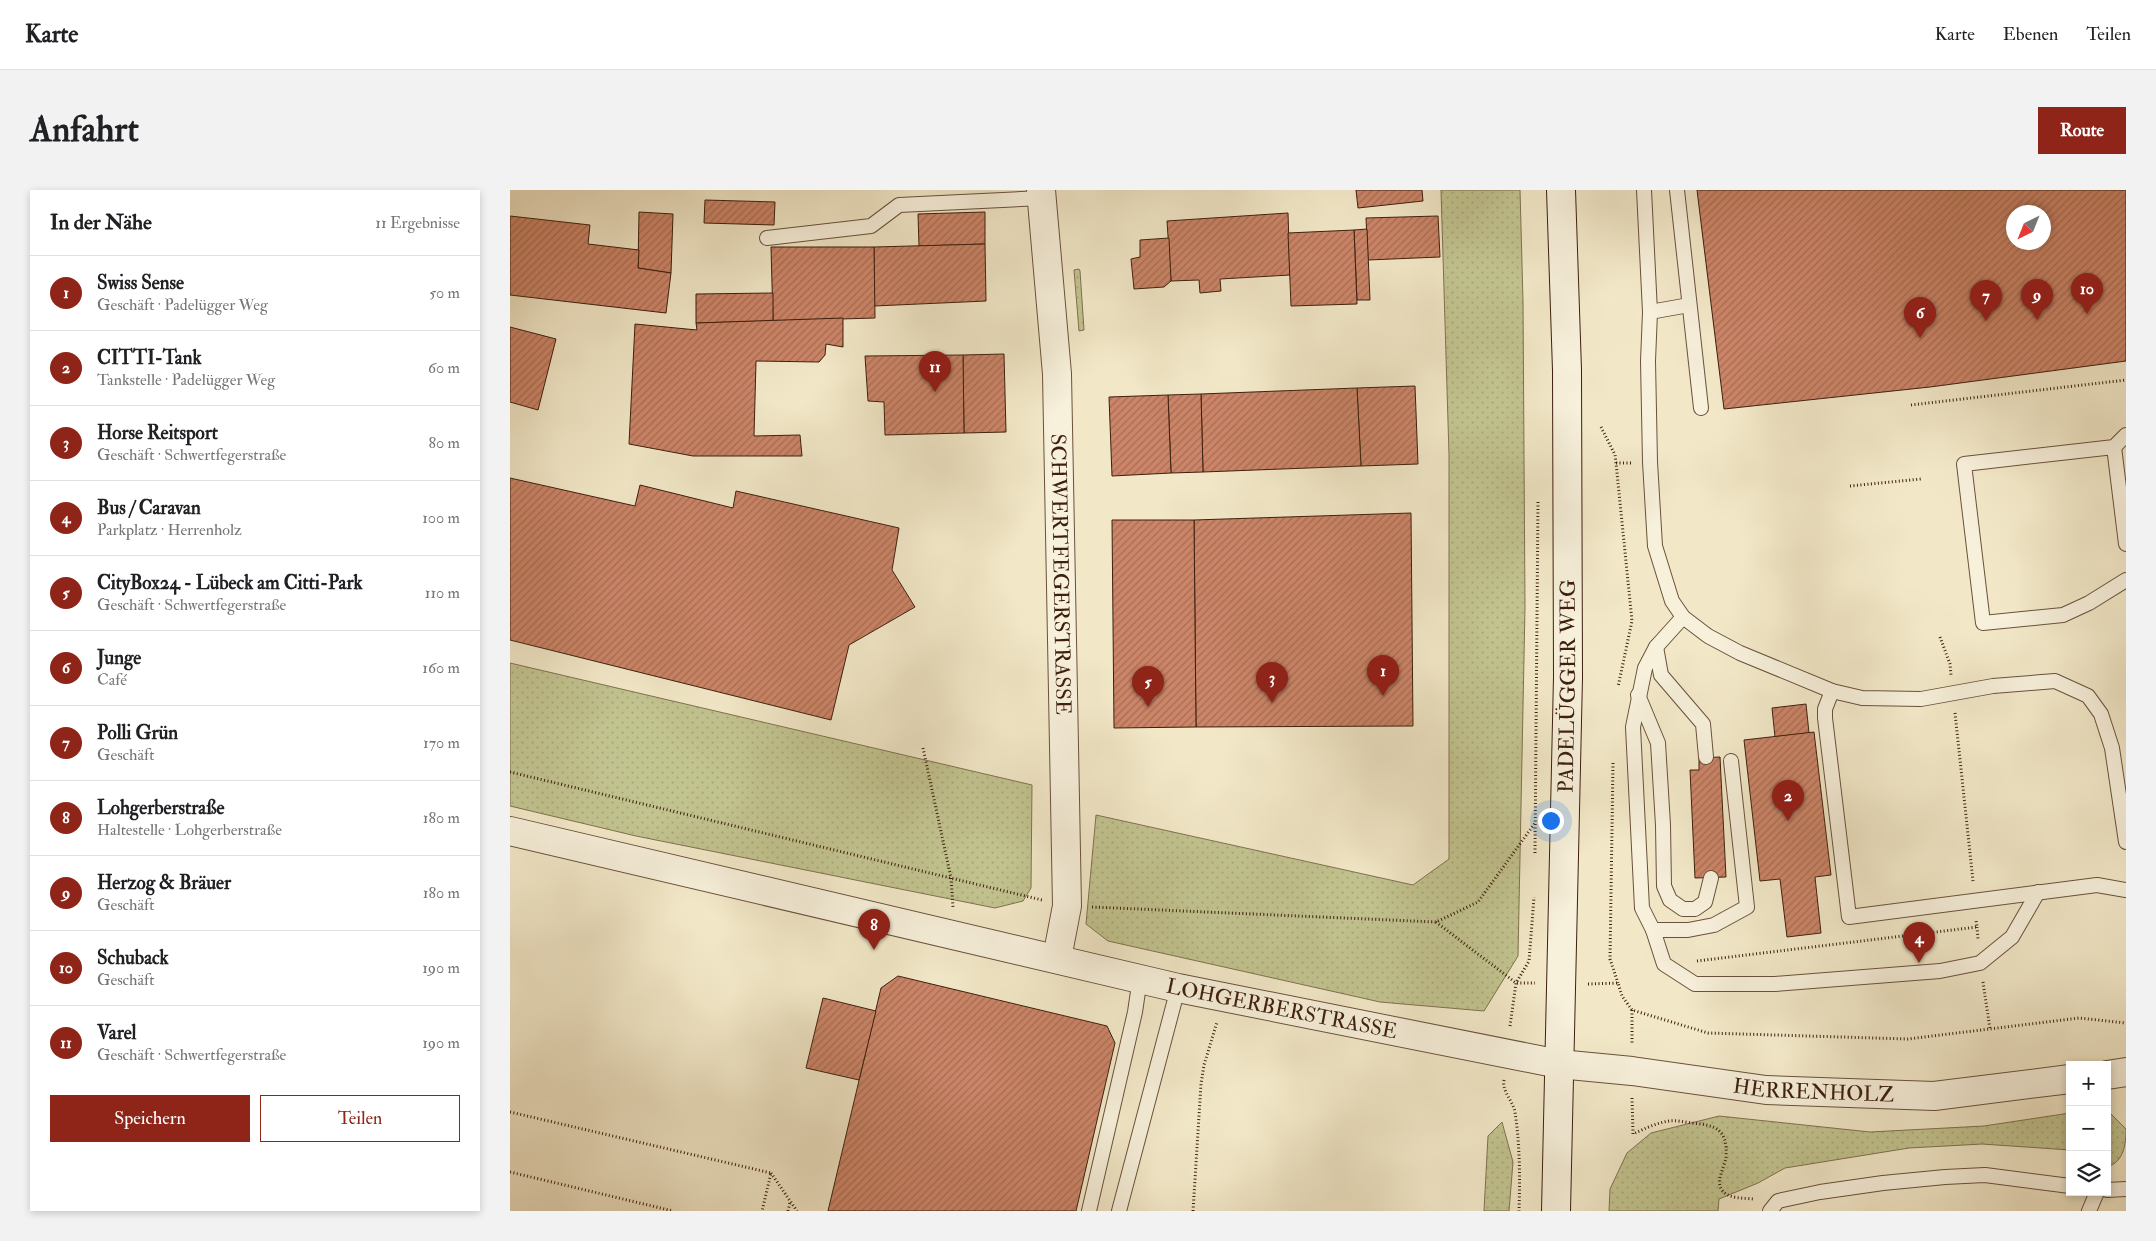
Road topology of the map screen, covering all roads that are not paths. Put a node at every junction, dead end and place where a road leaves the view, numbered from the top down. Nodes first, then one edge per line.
1 (1560, 190) edge
2 (1644, 190) edge
3 (1677, 190) edge
4 (1042, 194) edge
5 (767, 238) dead end
6 (1689, 305) junction
7 (1650, 312) junction
8 (1701, 408) dead end
9 (2126, 435) edge
10 (2114, 447) junction
11 (2126, 544) edge
12 (2126, 580) edge
13 (1683, 616) junction
14 (1656, 647) junction
15 (1832, 691) junction
16 (1638, 694) junction
17 (2126, 746) edge
18 (2112, 748) junction
19 (1706, 757) dead end
20 (1730, 761) dead end
21 (510, 831) edge
22 (2126, 842) edge
23 (1711, 878) dead end
24 (2126, 890) edge
25 (2038, 892) junction
26 (1653, 930) junction
27 (1057, 958) junction
28 (1140, 978) junction
29 (1178, 988) junction
30 (1559, 1064) junction
31 (2126, 1072) edge
32 (2111, 1074) edge
33 (2066, 1080) edge
34 (2066, 1186) edge
35 (2126, 1189) edge
36 (2111, 1190) edge
37 (2095, 1196) edge
38 (1774, 1206) edge
39 (1089, 1211) edge
40 (1119, 1211) edge
41 (1556, 1211) edge
42 (2089, 1211) edge

1 - 30 street, PADELÜGGER WEG
2 - 7 lane
3 - 6 lane
4 - 5 lane
4 - 27 street, SCHWERTFEGERSTRASSE
6 - 7 lane
6 - 8 lane
7 - 13 lane
9 - 10 lane
10 - 11 lane
10 - 12 lane
13 - 14 lane
13 - 15 lane
14 - 16 lane
14 - 19 lane
15 - 18 lane
15 - 25 lane
16 - 23 lane
16 - 26 lane
17 - 18 lane
18 - 22 lane
20 - 26 lane
21 - 27 street, LOHGERBERSTRASSE
24 - 25 lane
25 - 26 lane
27 - 28 street, LOHGERBERSTRASSE
28 - 29 street, LOHGERBERSTRASSE
28 - 39 lane
29 - 30 street, LOHGERBERSTRASSE
29 - 40 lane
30 - 33 street, HERRENHOLZ
30 - 41 street, PADELÜGGER WEG
31 - 32 street
34 - 38 lane
35 - 36 lane
37 - 42 lane

